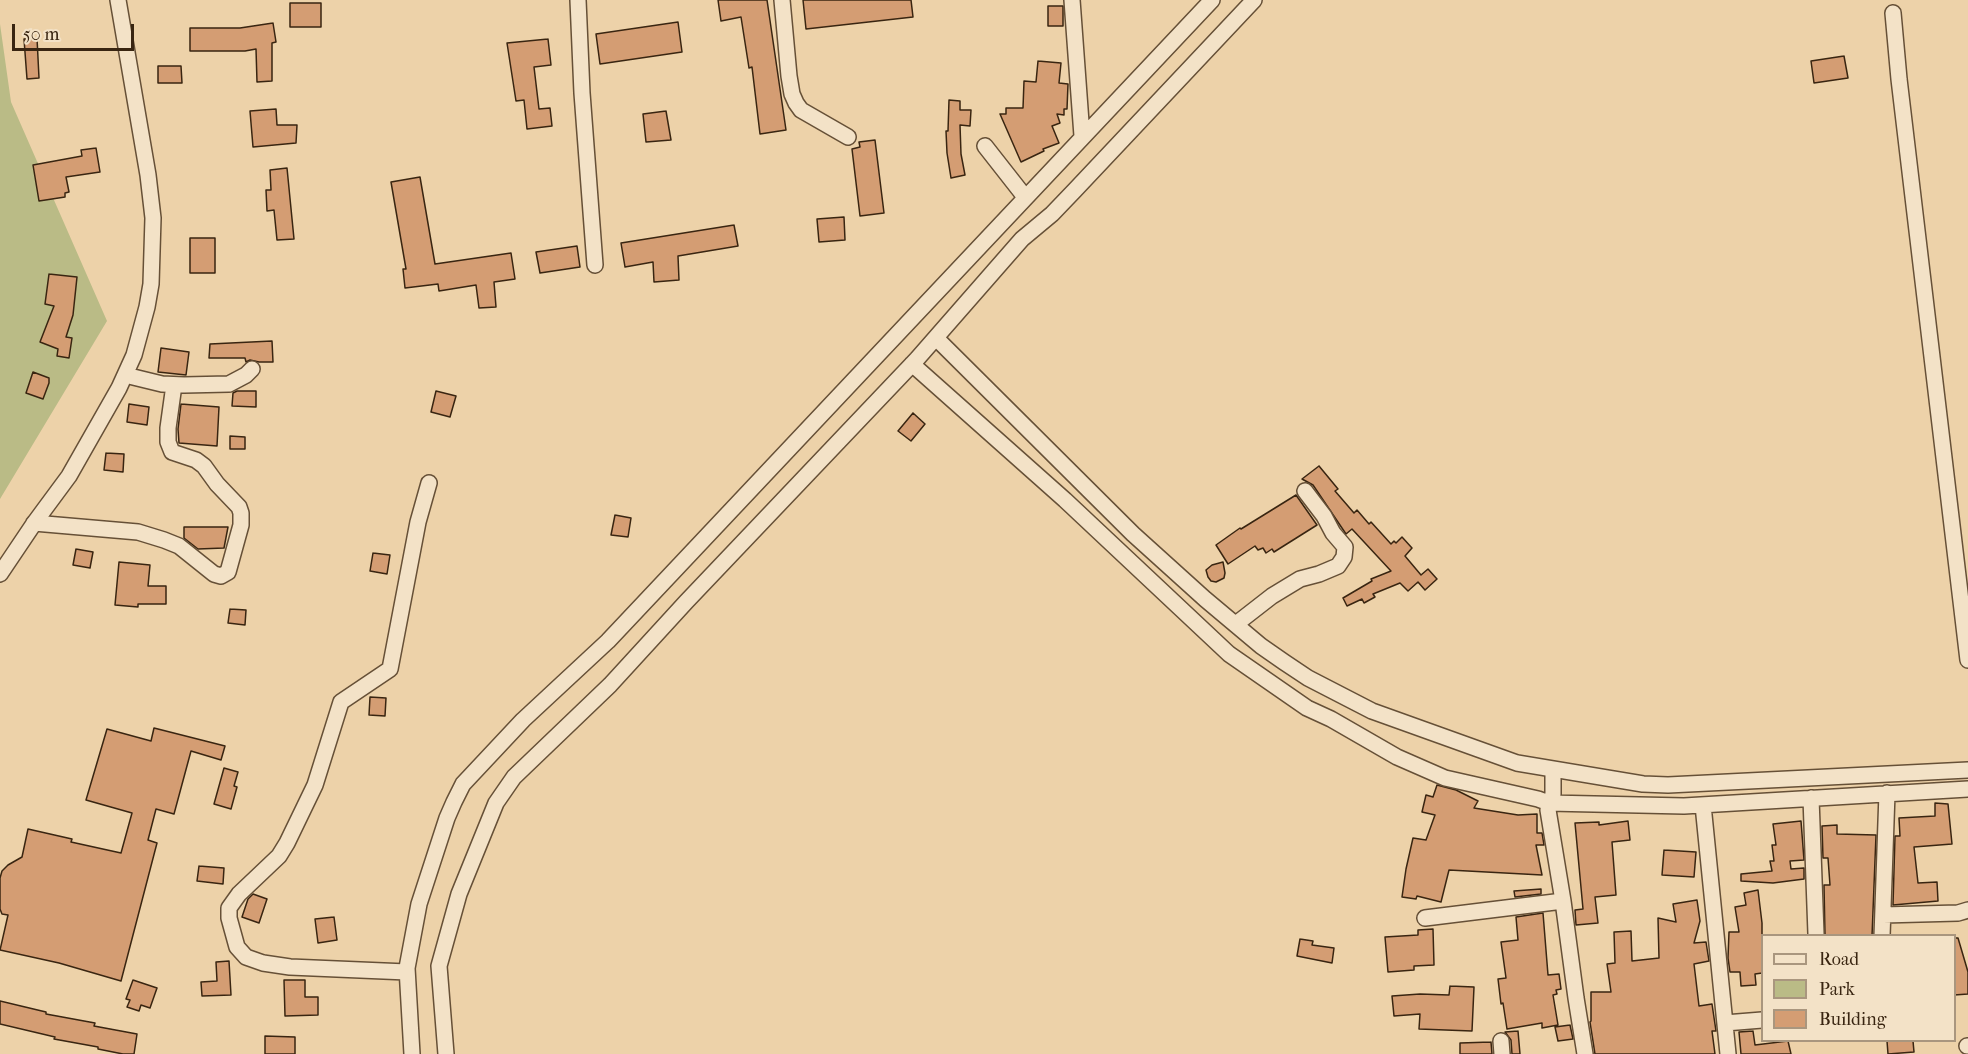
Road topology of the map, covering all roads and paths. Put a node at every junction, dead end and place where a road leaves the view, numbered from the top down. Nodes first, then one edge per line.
1 (118, 0) edge
2 (578, 0) edge
3 (782, 0) edge
4 (1072, 0) edge
5 (1212, 0) edge
6 (1254, 0) edge
7 (1893, 12) dead end
8 (1082, 136) junction
9 (848, 137) dead end
10 (985, 146) dead end
11 (1025, 197) junction
12 (595, 264) dead end
13 (934, 340) junction
14 (915, 361) junction
15 (252, 369) dead end
16 (125, 375) junction
17 (174, 385) junction
18 (429, 483) dead end
19 (1305, 491) dead end
20 (34, 523) junction
21 (0, 574) edge
22 (1236, 624) junction
23 (1968, 660) edge
24 (1968, 770) edge
25 (1553, 774) junction
26 (1968, 789) edge
27 (1887, 793) junction
28 (1551, 798) junction
29 (1811, 798) junction
30 (1703, 805) junction
31 (1563, 902) junction
32 (1968, 910) edge
33 (1883, 915) junction
34 (1425, 918) dead end
35 (1816, 934) dead end
36 (1882, 934) edge
37 (407, 972) junction
38 (1761, 1020) edge
39 (1725, 1023) junction
40 (412, 1054) edge
41 (446, 1054) edge
42 (1586, 1054) edge
43 (1728, 1054) edge

1 - 16 street
2 - 12 street
3 - 9 street
4 - 8 street
5 - 8 street
6 - 13 street
7 - 23 street
8 - 11 street
10 - 11 street
11 - 37 street
13 - 14 street
13 - 22 street
14 - 28 street
14 - 41 street
15 - 17 street
16 - 17 street
16 - 20 street
17 - 20 street
18 - 37 street
19 - 22 street
20 - 21 street
22 - 25 street
24 - 25 street
25 - 28 street
26 - 27 street
27 - 29 street
27 - 33 street
28 - 30 street
28 - 31 street
29 - 30 street
29 - 35 street
30 - 39 street
31 - 34 street
31 - 42 street
32 - 33 street
33 - 36 street
37 - 40 street
38 - 39 street
39 - 43 street

